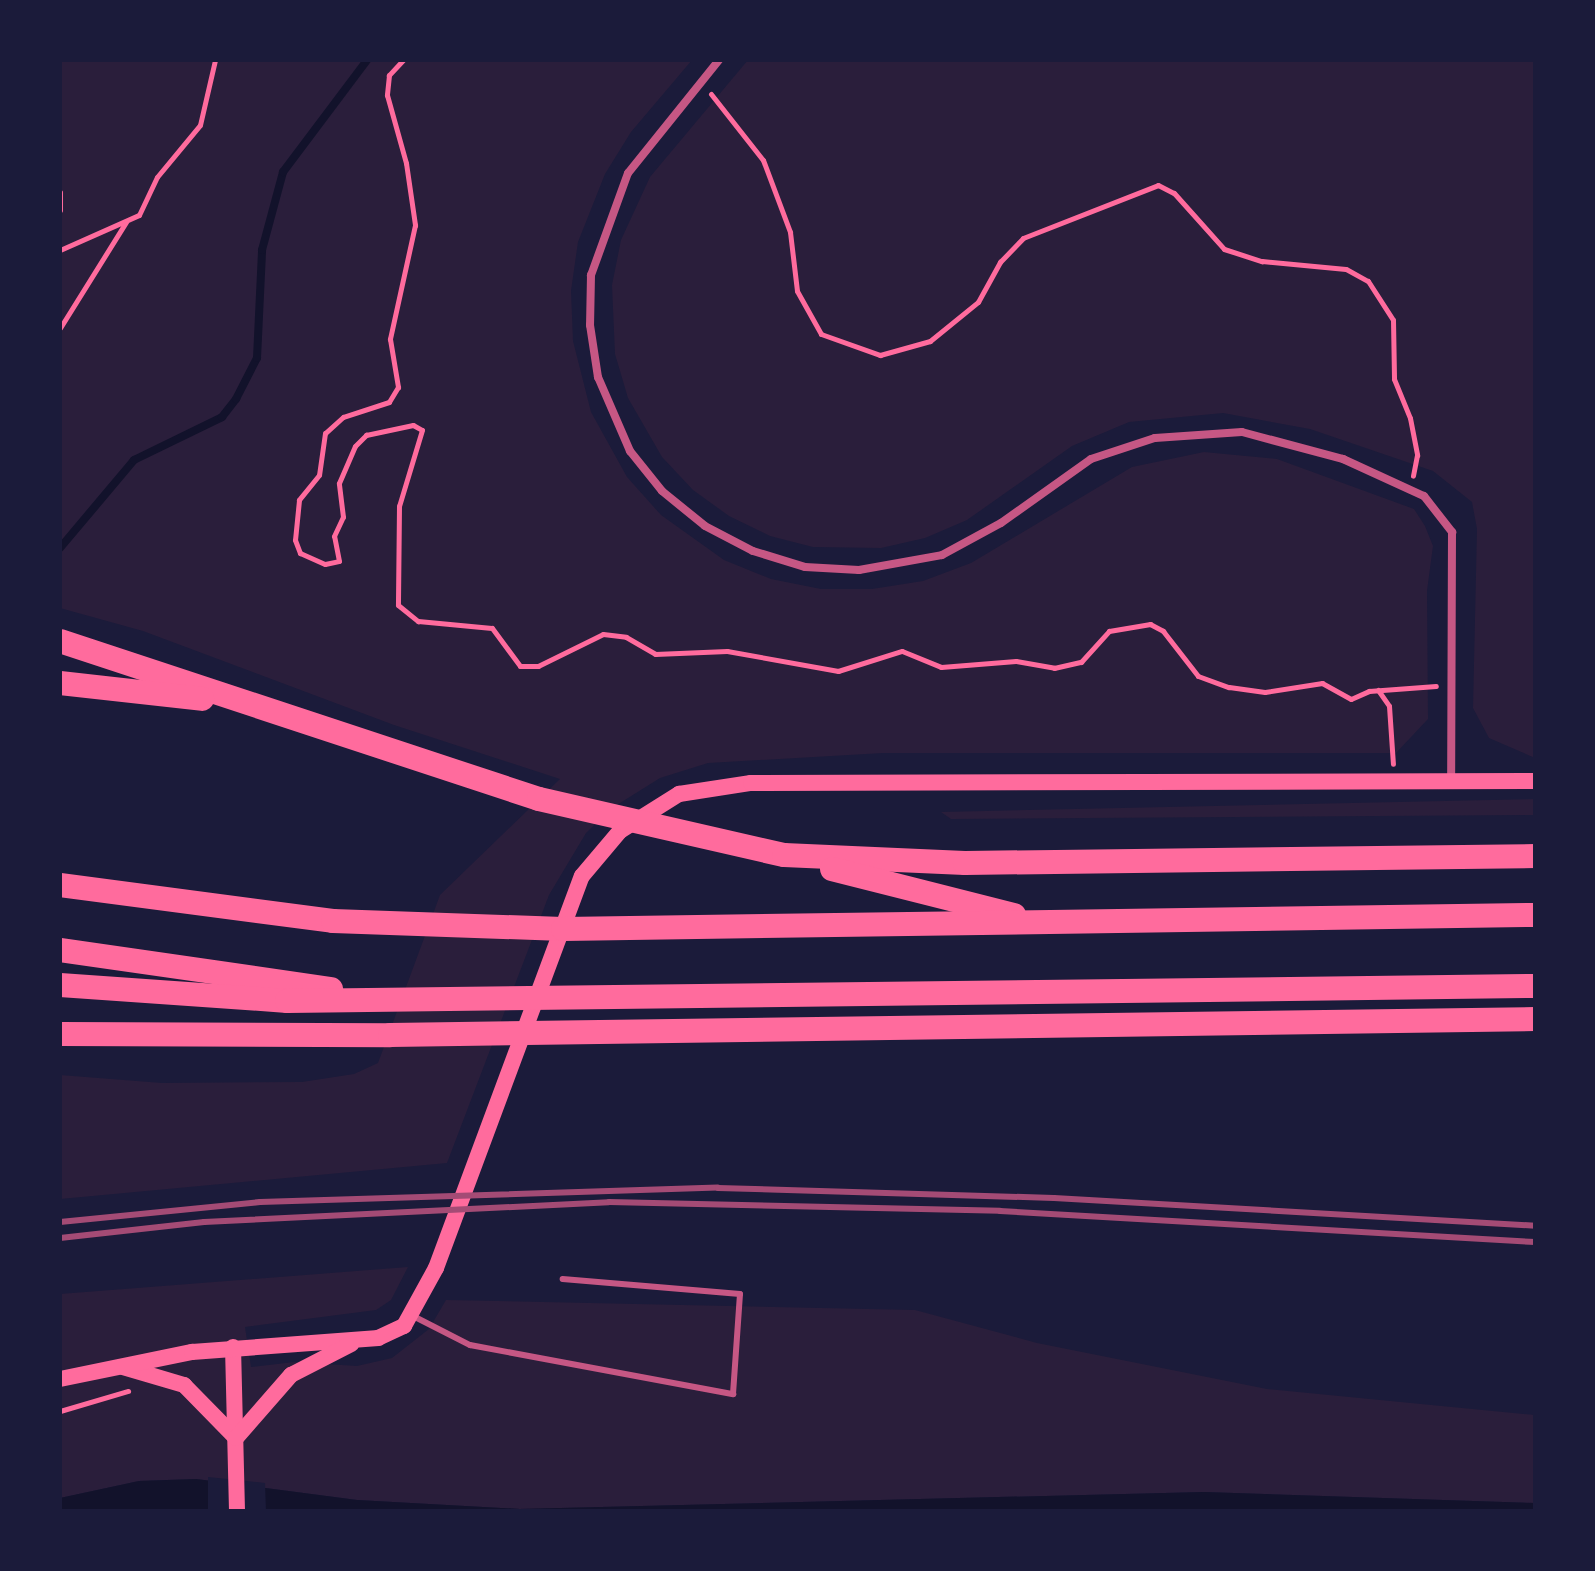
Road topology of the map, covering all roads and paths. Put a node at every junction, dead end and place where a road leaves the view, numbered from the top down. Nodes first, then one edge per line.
1 (215, 60) edge
2 (403, 60) edge
3 (719, 60) edge
4 (699, 82) junction
5 (60, 192) edge
6 (60, 210) edge
7 (126, 222) junction
8 (60, 250) edge
9 (60, 328) edge
10 (1412, 487) junction
11 (60, 641) edge
12 (60, 683) edge
13 (1451, 685) junction
14 (1378, 690) junction
15 (248, 705) junction
16 (1535, 781) edge
17 (1451, 782) junction
18 (1391, 783) junction
19 (784, 855) junction
20 (1535, 856) edge
21 (60, 885) edge
22 (1535, 915) edge
23 (1047, 923) junction
24 (60, 950) edge
25 (60, 985) edge
26 (1535, 986) edge
27 (403, 999) junction
28 (1410, 1018) junction
29 (1535, 1019) edge
30 (1535, 1030) edge
31 (60, 1034) edge
32 (563, 1279) dead end
33 (413, 1316) junction
34 (360, 1340) junction
35 (233, 1347) junction
36 (118, 1366) junction
37 (60, 1379) edge
38 (141, 1390) dead end
39 (60, 1411) edge
40 (236, 1446) junction
41 (237, 1511) edge

1 - 7 path
2 - 14 path
3 - 4 street
4 - 10 path
4 - 10 street
5 - 6 path
7 - 8 path
7 - 9 path
10 - 13 street
11 - 15 highway
12 - 15 highway
13 - 14 path
13 - 17 street
14 - 18 path
15 - 19 highway
16 - 17 main road
17 - 18 main road
18 - 33 main road
19 - 20 highway
19 - 23 highway
21 - 23 highway
22 - 23 highway
24 - 27 highway
25 - 27 highway
26 - 27 highway
28 - 29 highway
28 - 30 highway
28 - 31 highway
32 - 33 lane
33 - 34 main road
34 - 35 main road
34 - 40 main road
35 - 36 main road
35 - 40 main road
36 - 37 main road
36 - 40 main road
38 - 39 path
40 - 41 main road

